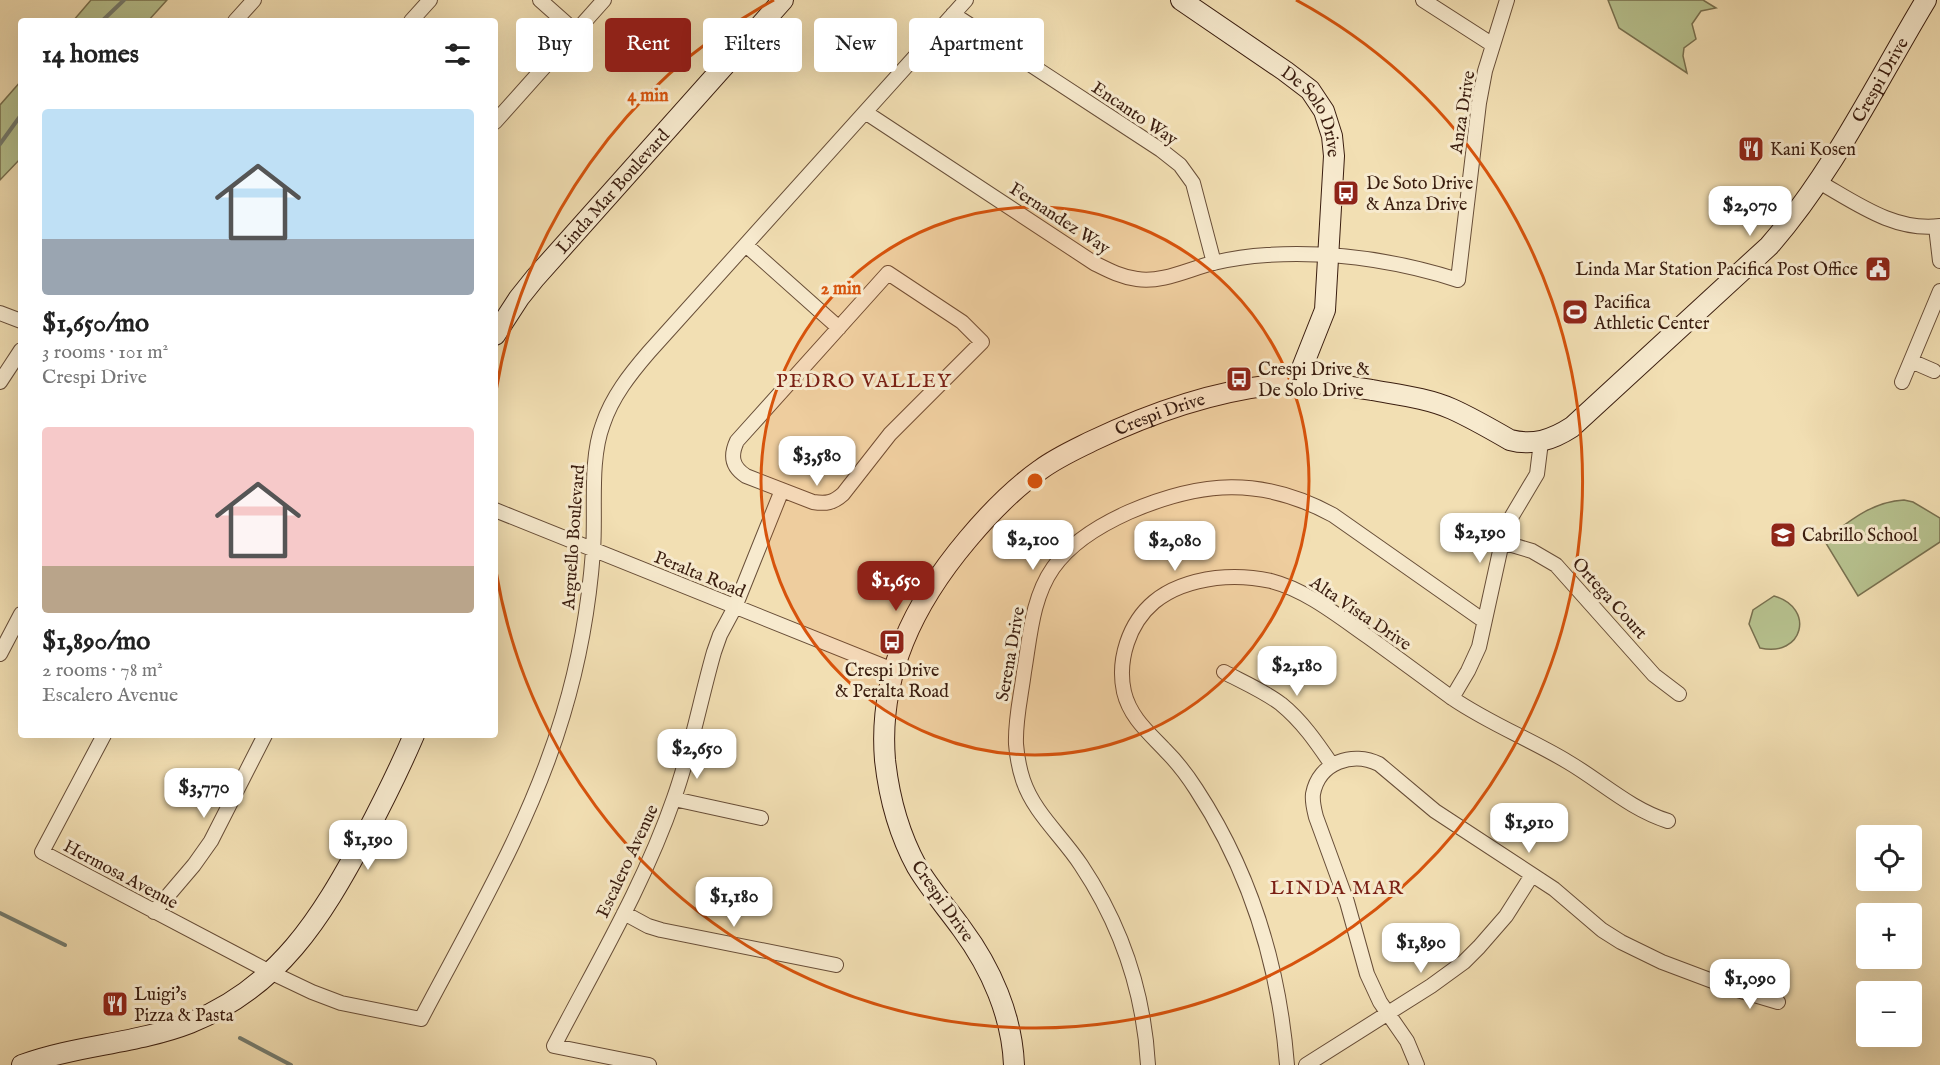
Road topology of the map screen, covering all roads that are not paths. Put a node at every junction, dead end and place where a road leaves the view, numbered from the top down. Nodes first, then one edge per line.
1 (254, 0) edge
2 (430, 0) edge
3 (540, 0) edge
4 (604, 0) edge
5 (783, 0) edge
6 (966, 0) edge
7 (1181, 0) edge
8 (1423, 0) edge
9 (1507, 0) edge
10 (1926, 0) edge
11 (953, 14) junction
12 (238, 18) edge
13 (414, 18) edge
14 (560, 18) edge
15 (588, 18) edge
16 (1493, 45) junction
17 (540, 72) edge
18 (865, 112) junction
19 (498, 119) edge
20 (1819, 182) junction
21 (1938, 226) edge
22 (747, 246) junction
23 (1329, 255) junction
24 (1940, 261) edge
25 (1214, 263) junction
26 (1940, 291) edge
27 (0, 313) edge
28 (18, 320) edge
29 (839, 328) junction
30 (498, 330) edge
31 (18, 355) edge
32 (1911, 361) junction
33 (1934, 371) dead end
34 (0, 382) edge
35 (1902, 382) dead end
36 (1296, 383) junction
37 (1541, 442) junction
38 (782, 490) junction
39 (498, 511) edge
40 (1502, 542) junction
41 (593, 550) junction
42 (735, 607) junction
43 (18, 620) edge
44 (1484, 621) junction
45 (0, 654) edge
46 (893, 670) junction
47 (1224, 672) dead end
48 (1680, 694) dead end
49 (1452, 698) junction
50 (102, 738) edge
51 (264, 738) edge
52 (413, 738) edge
53 (1332, 765) junction
54 (674, 799) junction
55 (761, 818) dead end
56 (1668, 821) dead end
57 (1532, 875) junction
58 (154, 912) junction
59 (624, 914) junction
60 (836, 965) dead end
61 (270, 972) junction
62 (1778, 1002) dead end
63 (1388, 1013) junction
64 (22, 1065) edge
65 (649, 1065) edge
66 (1014, 1065) edge
67 (1148, 1065) edge
68 (1287, 1065) edge
69 (1306, 1065) edge
70 (1417, 1065) edge

1 - 12 street
2 - 13 street
3 - 14 street
4 - 15 street
5 - 30 street, Linda Mar Boulevard
6 - 11 street, Arguello Boulevard
7 - 23 street, De Solo Drive
8 - 16 street
9 - 16 street, Anza Drive
10 - 20 street, Crespi Drive
11 - 18 street, Arguello Boulevard
11 - 25 street, Encanto Way
16 - 23 street, Anza Drive
17 - 19 street
18 - 22 street, Arguello Boulevard
18 - 25 street, Fernandez Way
20 - 21 street
20 - 37 street, Crespi Drive
21 - 24 street
22 - 29 street
22 - 41 street, Arguello Boulevard
23 - 25 street, Fernandez Way
23 - 36 street, De Solo Drive
26 - 32 street
27 - 28 street
29 - 38 street
29 - 38 street
31 - 34 street
32 - 33 street
32 - 35 street
36 - 37 street, Crespi Drive
36 - 46 street, Crespi Drive
37 - 40 street
38 - 42 street, Escalero Avenue
39 - 41 street, Peralta Road
40 - 44 street
40 - 48 street, Ortega Court
41 - 42 street, Peralta Road
41 - 61 street, Arguello Boulevard
42 - 46 street, Peralta Road
42 - 54 street, Escalero Avenue
43 - 45 street
44 - 49 street
44 - 67 street, Serena Drive
46 - 66 street, Crespi Drive
47 - 53 street
49 - 56 street, Alta Vista Drive
49 - 68 street, Alta Vista Drive
50 - 58 street, Hermosa Avenue
51 - 58 street
52 - 61 street
53 - 57 street
53 - 63 street
54 - 55 street
54 - 59 street, Escalero Avenue
57 - 62 street
57 - 63 street
58 - 61 street, Hermosa Avenue
59 - 60 street
59 - 65 street, Escalero Avenue
61 - 64 street
63 - 69 street
63 - 70 street

